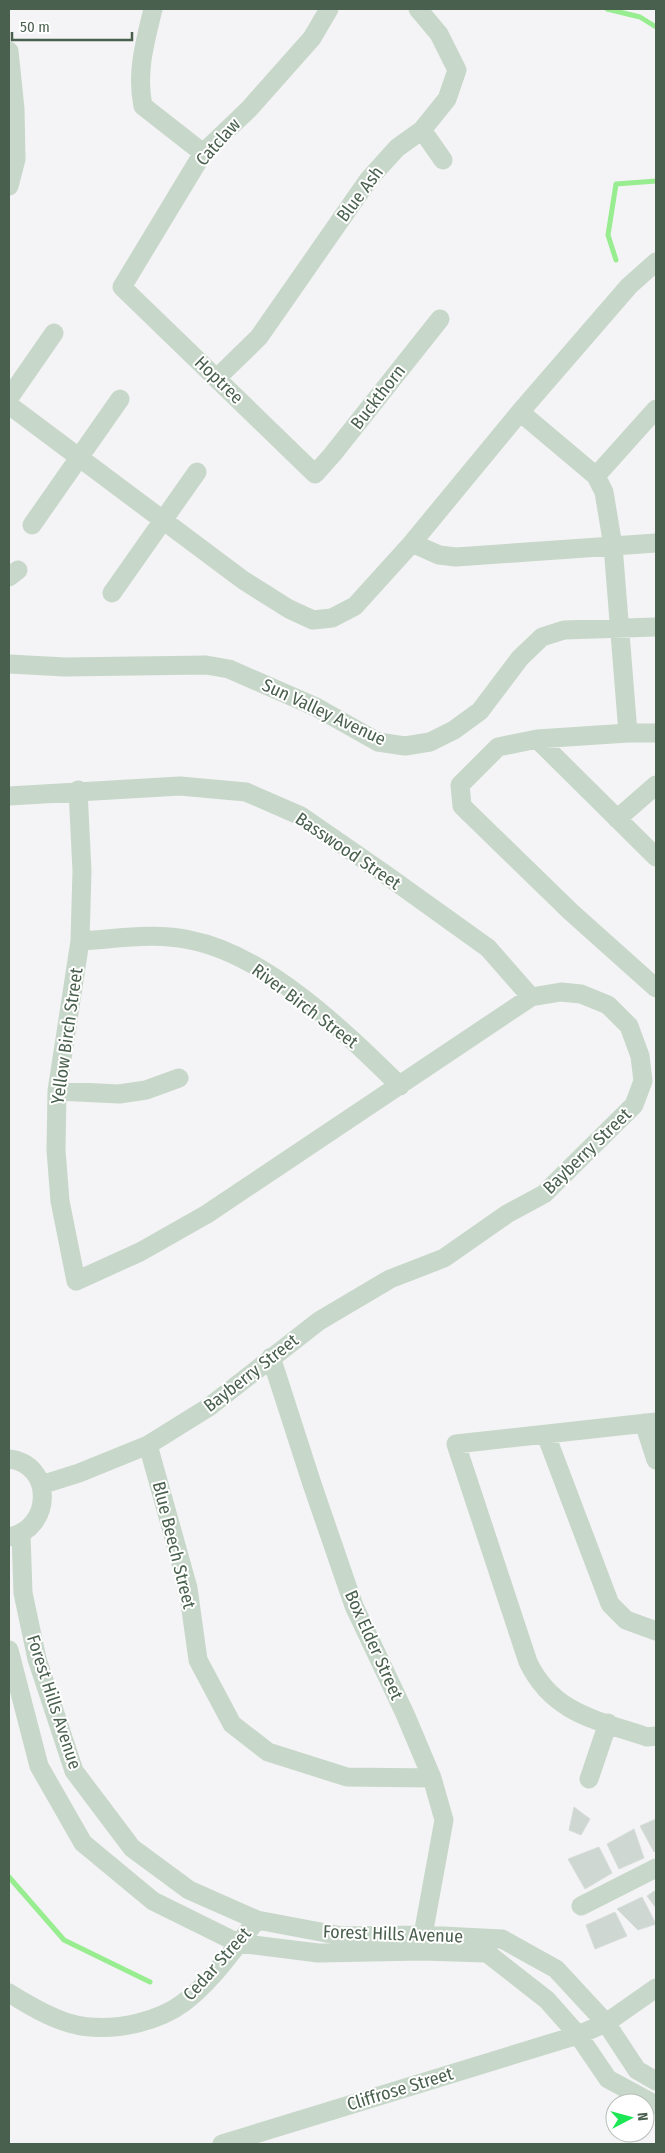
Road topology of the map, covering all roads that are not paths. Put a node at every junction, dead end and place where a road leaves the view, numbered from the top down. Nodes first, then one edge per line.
1 (153, 9) edge
2 (329, 9) edge
3 (418, 9) edge
4 (9, 51) edge
5 (422, 130) junction
6 (203, 153) junction
7 (443, 160) dead end
8 (9, 186) edge
9 (656, 262) edge
10 (122, 287) joint
11 (440, 319) dead end
12 (54, 333) dead end
13 (217, 378) junction
14 (9, 398) edge
15 (120, 399) dead end
16 (9, 405) edge
17 (656, 409) edge
18 (520, 412) junction
19 (79, 458) junction
20 (197, 472) dead end
21 (315, 474) joint
22 (596, 476) junction
23 (162, 521) junction
24 (32, 525) dead end
25 (412, 543) junction
26 (656, 543) edge
27 (613, 546) junction
28 (112, 593) dead end
29 (619, 626) junction
30 (656, 627) edge
31 (9, 664) edge
32 (628, 732) junction
33 (656, 733) edge
34 (537, 739) junction
35 (656, 785) edge
36 (78, 790) junction
37 (9, 796) edge
38 (618, 819) junction
39 (656, 857) edge
40 (80, 941) junction
41 (656, 988) edge
42 (531, 997) junction
43 (179, 1078) dead end
44 (400, 1086) junction
45 (649, 1086) edge
46 (57, 1091) junction
47 (76, 1281) joint
48 (272, 1357) junction
49 (650, 1423) edge
50 (546, 1435) junction
51 (148, 1445) junction
52 (9, 1458) edge
53 (656, 1460) edge
54 (41, 1485) junction
55 (15, 1535) edge
56 (656, 1631) edge
57 (9, 1650) edge
58 (608, 1723) junction
59 (656, 1736) edge
60 (432, 1778) junction
61 (589, 1779) dead end
62 (656, 1868) edge
63 (581, 1906) dead end
64 (257, 1920) junction
65 (424, 1935) junction
66 (238, 1943) junction
67 (656, 1988) edge
68 (9, 1993) edge
69 (606, 2023) junction
70 (578, 2035) junction
71 (656, 2081) edge
72 (656, 2105) edge
73 (222, 2144) edge

1 - 6 street
2 - 6 street, Catclaw
3 - 5 street, Blue Ash
4 - 8 street
5 - 7 street
5 - 13 street, Blue Ash
6 - 10 street, Catclaw
9 - 18 street
10 - 13 street, Hoptree
11 - 21 street, Buckthorn
12 - 14 street
13 - 21 street, Hoptree
15 - 19 street
16 - 19 street
17 - 22 street
18 - 22 street
18 - 25 street
19 - 23 street
19 - 24 street
20 - 23 street
22 - 27 street
23 - 25 street
23 - 28 street
25 - 27 street
26 - 27 street
27 - 29 street
29 - 30 street, Sun Valley Avenue
29 - 31 street, Sun Valley Avenue
29 - 32 street
32 - 33 street
32 - 34 street
34 - 38 street
34 - 41 street
35 - 38 street
36 - 37 street, Basswood Street
36 - 40 street, Yellow Birch Street
36 - 42 street, Basswood Street
38 - 39 street
40 - 44 street, River Birch Street
40 - 46 street, Yellow Birch Street
42 - 44 street, Bayberry Street
42 - 45 street, Bayberry Street
43 - 46 street
44 - 47 street, Bayberry Street
45 - 48 street, Bayberry Street
46 - 47 street, Yellow Birch Street
48 - 51 street, Bayberry Street
48 - 60 street, Box Elder Street
49 - 50 street
49 - 53 street
50 - 56 street
50 - 58 street
51 - 54 street, Bayberry Street
51 - 60 street, Blue Beech Street
52 - 54 street
54 - 55 street
55 - 64 street, Forest Hills Avenue
57 - 66 street, Forest Hills Avenue
58 - 59 street
58 - 61 street
60 - 65 street, Box Elder Street
62 - 63 street
64 - 65 street, Forest Hills Avenue
64 - 66 street, Cedar Street
65 - 69 street, Forest Hills Avenue
66 - 68 street, Cedar Street
66 - 70 street, Forest Hills Avenue
67 - 69 street, Cliffrose Street
69 - 70 street, Cliffrose Street
69 - 71 street, Forest Hills Avenue
70 - 72 street, Forest Hills Avenue
70 - 73 street, Cliffrose Street

